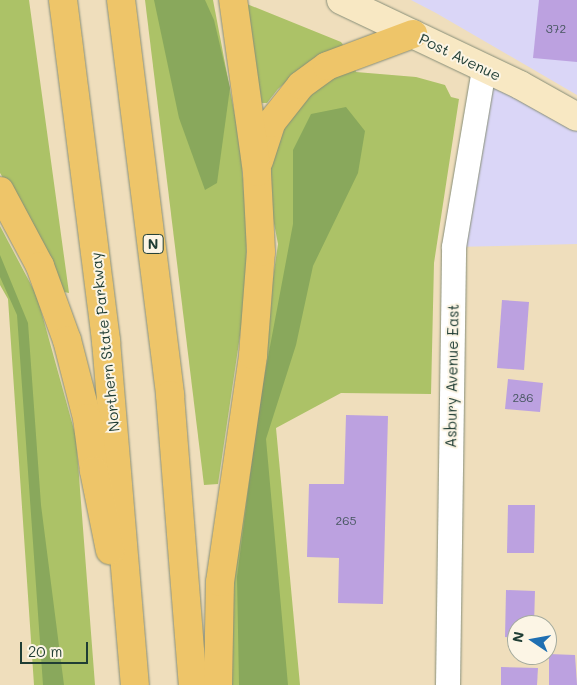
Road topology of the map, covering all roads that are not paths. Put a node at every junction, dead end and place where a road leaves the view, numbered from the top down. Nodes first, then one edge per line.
1 (63, 0) edge
2 (121, 0) edge
3 (232, 0) edge
4 (341, 0) edge
5 (413, 34) junction
6 (484, 69) junction
7 (577, 117) edge
8 (257, 172) junction
9 (0, 191) edge
10 (135, 679) edge
11 (193, 685) edge
12 (218, 685) edge
13 (448, 685) edge

1 - 10 highway, Northern State Parkway
2 - 11 highway, N
3 - 8 highway
4 - 5 main road, Post Avenue
5 - 6 main road, Post Avenue
5 - 8 highway
6 - 7 main road, Post Avenue
6 - 13 street, Asbury Avenue East
8 - 12 highway
9 - 10 highway

